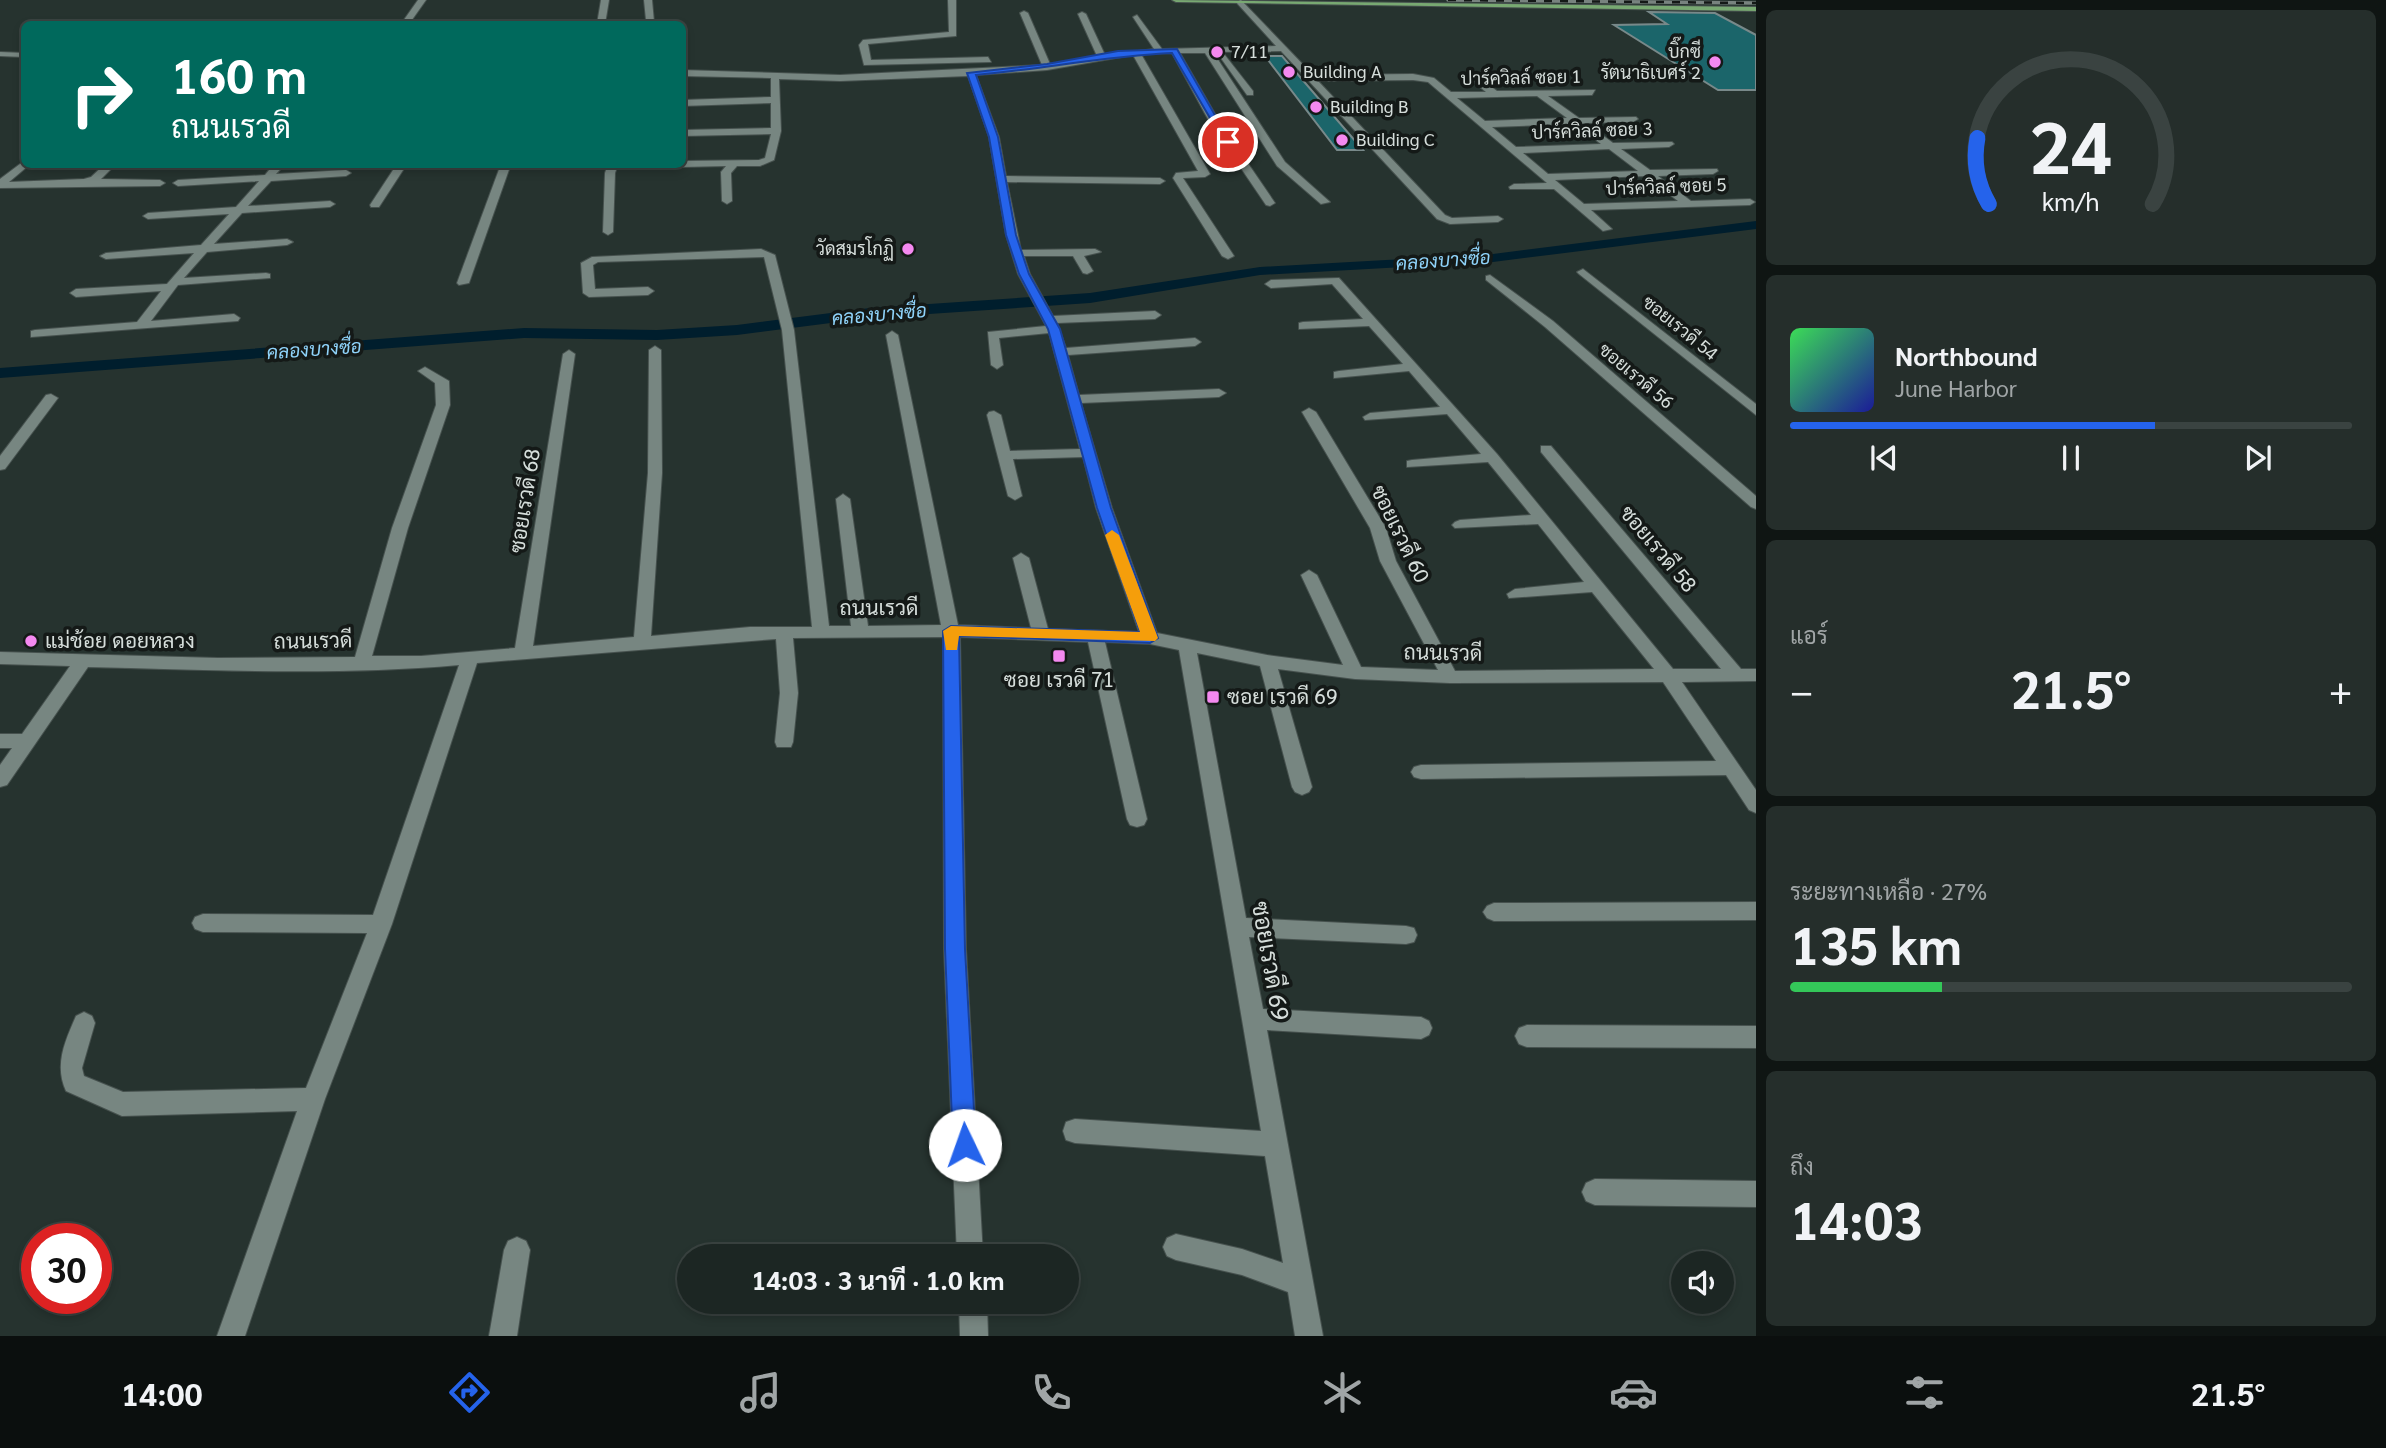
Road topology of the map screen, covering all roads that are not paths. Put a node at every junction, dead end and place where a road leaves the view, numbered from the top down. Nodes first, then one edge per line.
1 (422, 0) edge
2 (605, 0) edge
3 (649, 0) edge
4 (952, 0) edge
5 (1177, 0) edge
6 (1410, 0) edge
7 (1240, 2) junction
8 (1756, 7) edge
9 (1024, 13) dead end
10 (1082, 14) dead end
11 (1138, 17) dead end
12 (407, 21) edge
13 (602, 21) edge
14 (650, 21) edge
15 (1283, 48) junction
16 (1212, 50) junction
17 (1158, 51) junction
18 (1175, 51) junction
19 (1136, 52) junction
20 (0, 54) edge
21 (21, 55) edge
22 (1101, 56) junction
23 (995, 60) dead end
24 (1047, 67) junction
25 (686, 73) edge
26 (971, 73) junction
27 (775, 75) junction
28 (1471, 75) dead end
29 (1311, 78) junction
30 (1592, 92) dead end
31 (1250, 93) dead end
32 (1539, 93) junction
33 (1495, 94) junction
34 (1451, 95) junction
35 (776, 100) junction
36 (686, 103) edge
37 (1633, 118) dead end
38 (1576, 120) junction
39 (1485, 124) junction
40 (776, 131) junction
41 (686, 133) edge
42 (1669, 144) dead end
43 (1611, 146) junction
44 (1515, 150) junction
45 (686, 164) edge
46 (734, 164) junction
47 (21, 166) edge
48 (107, 168) edge
49 (276, 168) edge
50 (399, 168) edge
51 (505, 168) edge
52 (612, 168) edge
53 (1713, 171) dead end
54 (346, 173) dead end
55 (1648, 174) junction
56 (267, 177) junction
57 (1548, 177) junction
58 (1000, 179) junction
59 (1160, 181) dead end
60 (85, 182) junction
61 (160, 183) dead end
62 (178, 183) dead end
63 (0, 184) edge
64 (1558, 186) junction
65 (1514, 187) dead end
66 (727, 201) dead end
67 (1325, 202) dead end
68 (1750, 202) dead end
69 (1270, 203) dead end
70 (330, 204) dead end
71 (1689, 204) junction
72 (375, 205) dead end
73 (1582, 207) junction
74 (237, 210) junction
75 (148, 216) dead end
76 (1498, 219) dead end
77 (1607, 229) dead end
78 (608, 232) dead end
79 (287, 242) dead end
80 (205, 248) junction
81 (1077, 252) junction
82 (1096, 252) dead end
83 (1017, 253) junction
84 (106, 256) dead end
85 (1228, 256) dead end
86 (1087, 271) dead end
87 (1583, 272) dead end
88 (267, 276) dead end
89 (1490, 278) dead end
90 (463, 283) dead end
91 (1271, 284) dead end
92 (172, 285) junction
93 (648, 290) dead end
94 (76, 293) dead end
95 (1155, 315) dead end
96 (234, 318) dead end
97 (1372, 322) junction
98 (142, 324) junction
99 (1052, 325) junction
100 (1303, 326) dead end
101 (35, 334) dead end
102 (892, 335) dead end
103 (1195, 342) dead end
104 (655, 350) dead end
105 (1061, 352) junction
106 (569, 354) dead end
107 (997, 365) dead end
108 (1412, 368) junction
109 (425, 371) dead end
110 (1339, 374) dead end
111 (1219, 393) dead end
112 (51, 398) dead end
113 (1076, 399) junction
114 (1450, 410) junction
115 (1756, 411) edge
116 (1309, 412) dead end
117 (994, 415) dead end
118 (1370, 417) dead end
119 (1546, 449) dead end
120 (1090, 453) junction
121 (1004, 455) junction
122 (1492, 457) junction
123 (1412, 464) dead end
124 (0, 466) edge
125 (1015, 496) dead end
126 (843, 499) dead end
127 (1756, 504) edge
128 (1542, 519) junction
129 (1460, 525) dead end
130 (1021, 558) dead end
131 (1309, 575) dead end
132 (1596, 586) junction
133 (1515, 594) dead end
134 (821, 631) junction
135 (860, 631) junction
136 (951, 631) junction
137 (784, 632) junction
138 (1041, 635) junction
139 (1095, 636) junction
140 (1150, 638) junction
141 (642, 640) junction
142 (1187, 644) junction
143 (523, 654) junction
144 (83, 660) junction
145 (469, 660) junction
146 (2, 661) edge
147 (1267, 661) junction
148 (362, 662) junction
149 (1355, 673) junction
150 (1667, 674) junction
151 (1737, 676) junction
152 (1756, 676) edge
153 (1450, 677) junction
154 (0, 741) edge
155 (27, 741) junction
156 (784, 742) dead end
157 (1731, 768) junction
158 (1421, 772) dead end
159 (0, 780) edge
160 (1302, 788) dead end
161 (1754, 798) edge
162 (1137, 819) dead end
163 (1756, 911) edge
164 (1494, 912) dead end
165 (203, 923) dead end
166 (381, 924) junction
167 (1238, 927) junction
168 (1406, 935) dead end
169 (1254, 1019) junction
170 (84, 1023) dead end
171 (1421, 1028) dead end
172 (1527, 1036) dead end
173 (1756, 1037) edge
174 (313, 1099) junction
175 (1075, 1130) dead end
176 (1276, 1144) junction
177 (1595, 1192) dead end
178 (1756, 1194) edge
179 (969, 1244) edge
180 (1176, 1247) dead end
181 (517, 1250) dead end
182 (1301, 1285) junction
183 (973, 1314) edge
184 (231, 1336) edge
185 (503, 1336) edge
186 (974, 1336) edge
187 (1309, 1336) edge

1 - 12 street
2 - 13 street
3 - 14 street
4 - 23 street
5 - 7 main road
6 - 8 main road
7 - 8 main road
7 - 15 street
9 - 24 street
10 - 22 street
11 - 17 street
15 - 16 street
15 - 29 street
16 - 18 street
16 - 31 street
16 - 67 street
17 - 18 street
17 - 19 street
18 - 69 street
19 - 22 street
19 - 85 street
20 - 21 street
22 - 24 street
24 - 26 street
25 - 27 street
26 - 27 street
26 - 58 street
27 - 35 street
28 - 33 street
29 - 34 street
29 - 76 street
30 - 32 street, ปาร์ควิลล์ ซอย 1
32 - 33 street, ปาร์ควิลล์ ซอย 1
32 - 38 street
33 - 34 street, ปาร์ควิลล์ ซอย 1
34 - 39 street
35 - 36 street
35 - 40 street
37 - 38 street
38 - 39 street
38 - 43 street
39 - 44 street
40 - 41 street
40 - 46 street
42 - 43 street, ปาร์ควิลล์ ซอย 3
43 - 44 street, ปาร์ควิลล์ ซอย 3
43 - 55 street
44 - 57 street
45 - 46 street
46 - 66 street
47 - 63 street
48 - 60 street
49 - 56 street
50 - 72 street
51 - 90 street
52 - 78 street
53 - 55 street
54 - 56 street
55 - 57 street
55 - 71 street
56 - 62 street
56 - 74 street
57 - 64 street
58 - 59 street
58 - 83 street
60 - 61 street
60 - 63 street
64 - 65 street
64 - 73 street
68 - 71 street, ปาร์ควิลล์ ซอย 5
70 - 74 street
71 - 73 street, ปาร์ควิลล์ ซอย 5
73 - 77 street
74 - 75 street
74 - 80 street
79 - 80 street
80 - 84 street
80 - 92 street
81 - 82 street
81 - 83 street
81 - 86 street
83 - 99 street
87 - 115 street, ซอยเรวดี 54
88 - 92 street
89 - 127 street, ซอยเรวดี 56
91 - 97 street
92 - 94 street
92 - 98 street
93 - 134 street
95 - 99 street
96 - 98 street
97 - 100 street
97 - 108 street
98 - 101 street
99 - 105 street
99 - 107 street
102 - 136 street
103 - 105 street
104 - 141 street
105 - 113 street
106 - 143 street, ซอยเรวดี 68
108 - 110 street
108 - 114 street
109 - 148 street
111 - 113 street
112 - 124 street
113 - 120 street
114 - 118 street
114 - 122 street
116 - 153 street, ซอยเรวดี 60
117 - 121 street
119 - 151 street, ซอยเรวดี 58
120 - 121 street
120 - 140 street
121 - 125 street
122 - 123 street
122 - 128 street
126 - 135 street
128 - 129 street
128 - 132 street
130 - 138 street
131 - 149 street
132 - 133 street
132 - 150 street
134 - 135 street, ถนนเรวดี
134 - 137 street, ถนนเรวดี
135 - 136 street, ถนนเรวดี
136 - 138 street, ถนนเรวดี
136 - 179 street
137 - 141 street, ถนนเรวดี
137 - 156 street
138 - 139 street, ถนนเรวดี
139 - 140 street, ถนนเรวดี
139 - 162 street
140 - 142 street, ถนนเรวดี
141 - 143 street, ถนนเรวดี
142 - 147 street, ถนนเรวดี
142 - 167 street, ซอยเรวดี 69
143 - 145 street, ถนนเรวดี
144 - 146 street, ถนนเรวดี
144 - 148 street, ถนนเรวดี
144 - 155 street
145 - 148 street, ถนนเรวดี
145 - 166 street
147 - 149 street, ถนนเรวดี
147 - 160 street
149 - 153 street, ถนนเรวดี
150 - 151 street, ถนนเรวดี
150 - 153 street, ถนนเรวดี
150 - 157 street
151 - 152 street, ถนนเรวดี
154 - 155 street
155 - 159 street
157 - 158 street
157 - 161 street
163 - 164 street
165 - 166 street
166 - 174 street
167 - 168 street
167 - 169 street, ซอยเรวดี 69
169 - 171 street
169 - 176 street, ซอยเรวดี 69
170 - 174 street
172 - 173 street
174 - 184 street
175 - 176 street
176 - 182 street, ซอยเรวดี 69
177 - 178 street
180 - 182 street
181 - 185 street
182 - 187 street, ซอยเรวดี 69
183 - 186 street

